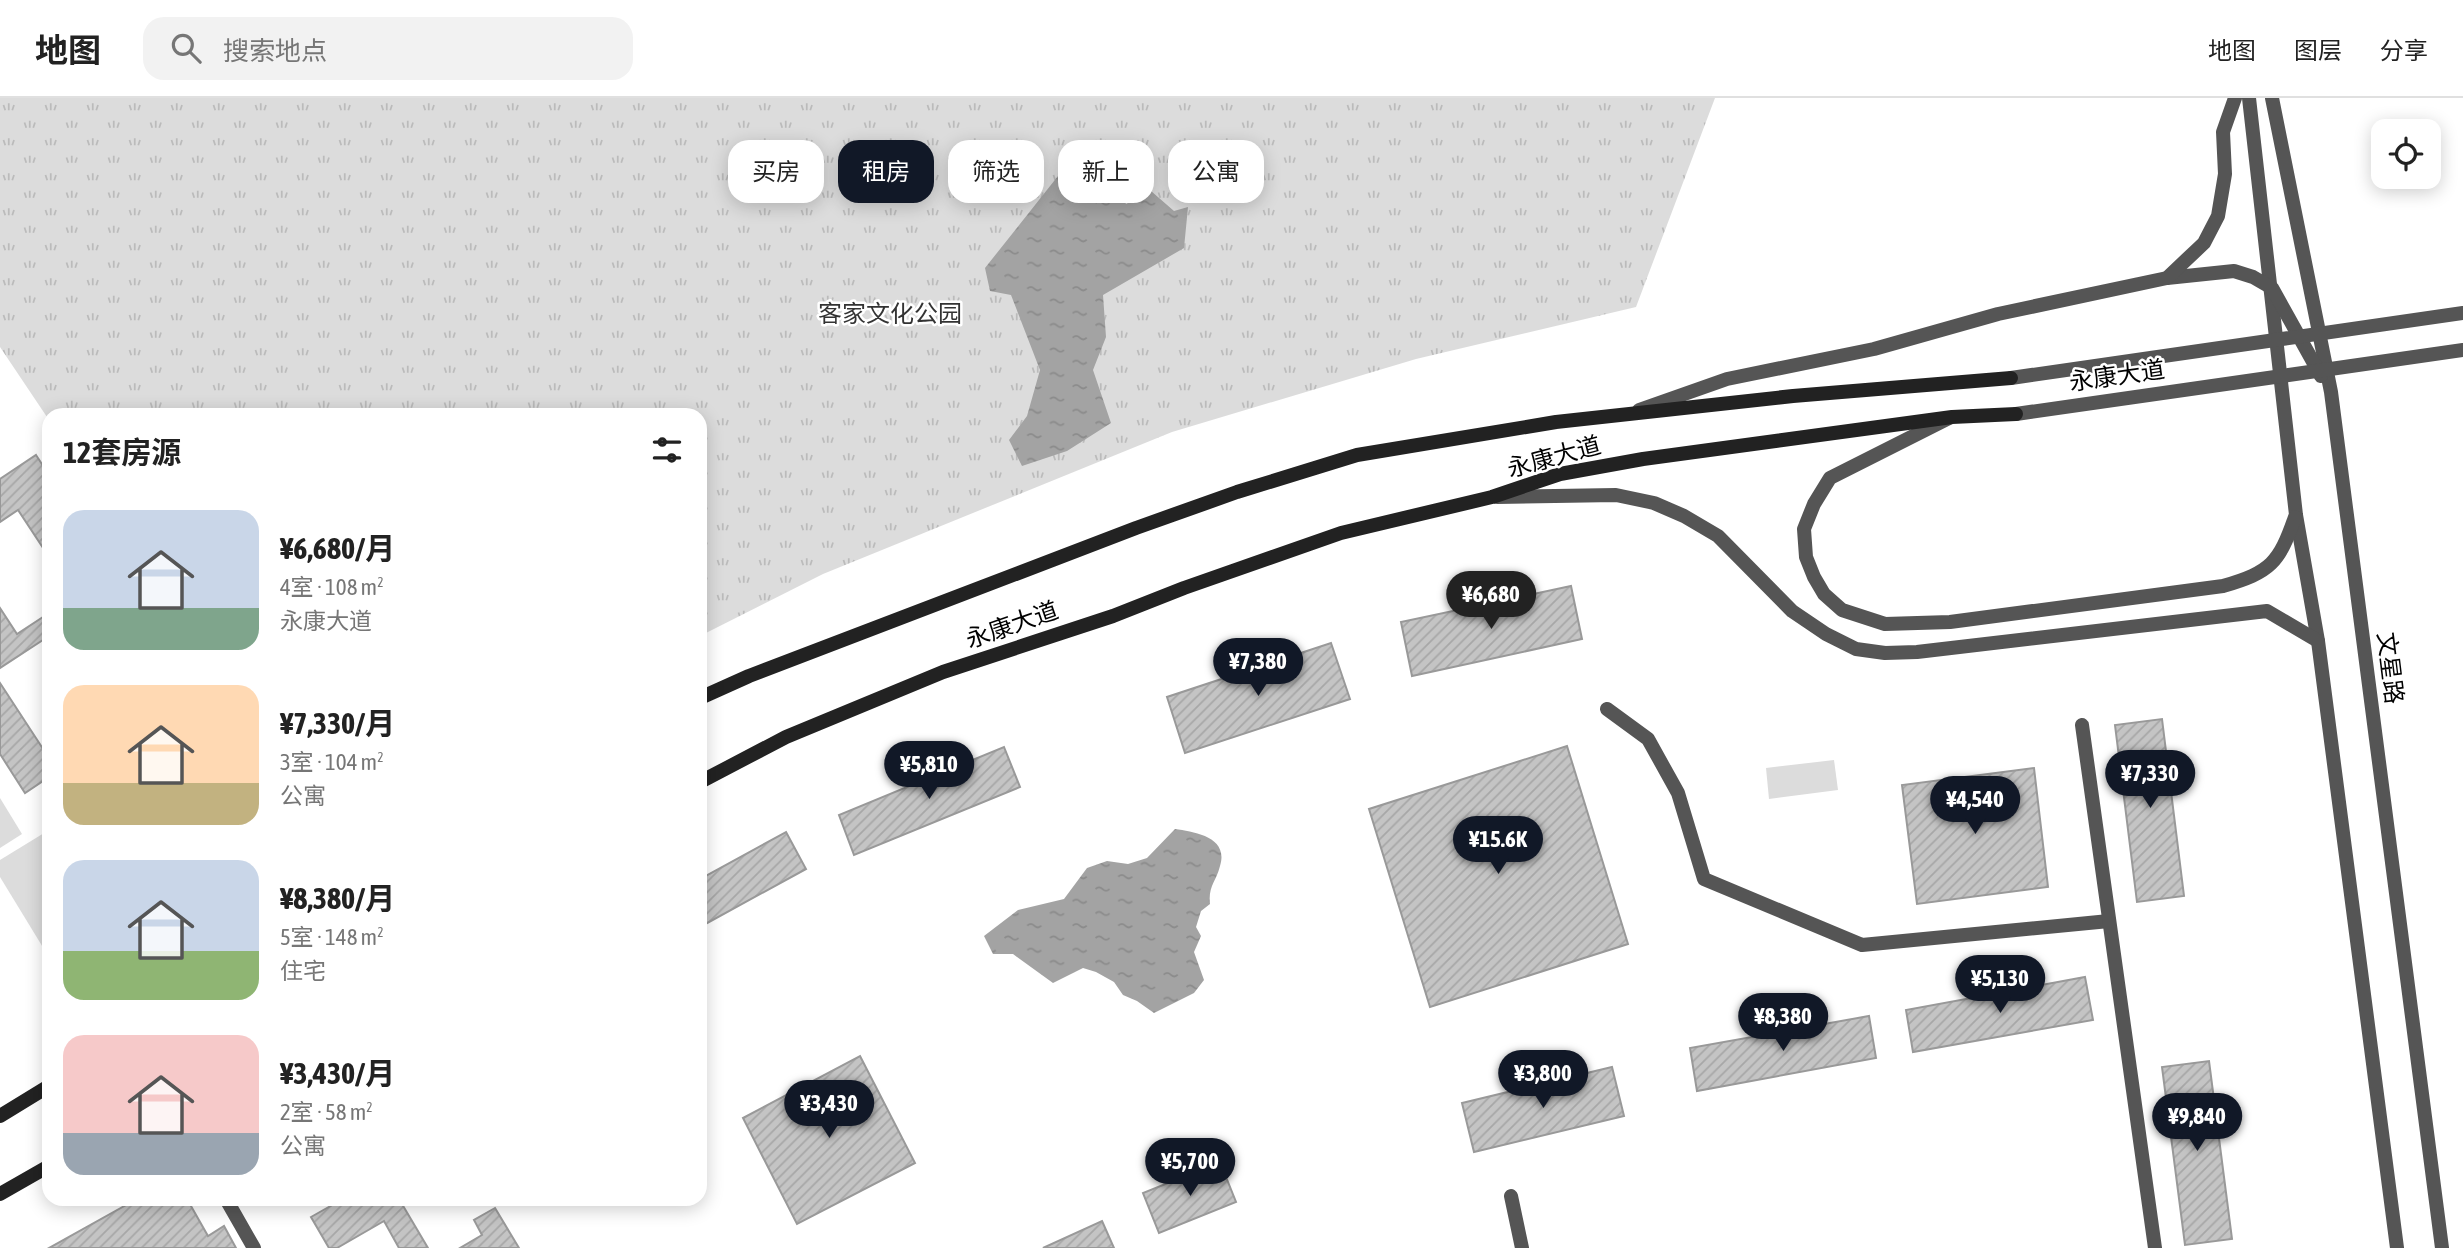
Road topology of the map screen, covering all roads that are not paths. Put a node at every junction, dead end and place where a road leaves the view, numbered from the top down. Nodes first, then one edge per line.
1 (2235, 98) edge
2 (2249, 98) edge
3 (2272, 98) edge
4 (2167, 278) junction
5 (2272, 288) junction
6 (2463, 313) edge
7 (2463, 350) edge
8 (2011, 378) joint
9 (2331, 392) junction
10 (1628, 414) junction
11 (2016, 414) joint
12 (1952, 416) junction
13 (1492, 497) junction
14 (2296, 515) junction
15 (2318, 640) junction
16 (707, 695) edge
17 (1607, 709) dead end
18 (2082, 725) dead end
19 (707, 778) edge
20 (2109, 921) junction
21 (42, 1090) edge
22 (0, 1116) edge
23 (42, 1170) edge
24 (0, 1194) edge
25 (1511, 1196) dead end
26 (230, 1206) edge
27 (254, 1248) edge
28 (1522, 1248) edge
29 (2155, 1248) edge
30 (2397, 1248) edge
31 (2442, 1248) edge

1 - 4 street
2 - 5 street
3 - 9 street, 文星路
4 - 5 street
4 - 10 street
5 - 9 street
5 - 14 street
6 - 8 street, 永康大道
7 - 11 street, 永康大道
8 - 10 main road, 永康大道
9 - 31 street, 文星路
10 - 16 main road, 永康大道
11 - 12 main road, 永康大道
12 - 13 main road, 永康大道
12 - 14 street
13 - 15 street
13 - 19 main road, 永康大道
14 - 15 street
15 - 30 street
17 - 20 street
18 - 20 street
20 - 29 street
21 - 22 main road
23 - 24 main road
25 - 28 street
26 - 27 street

